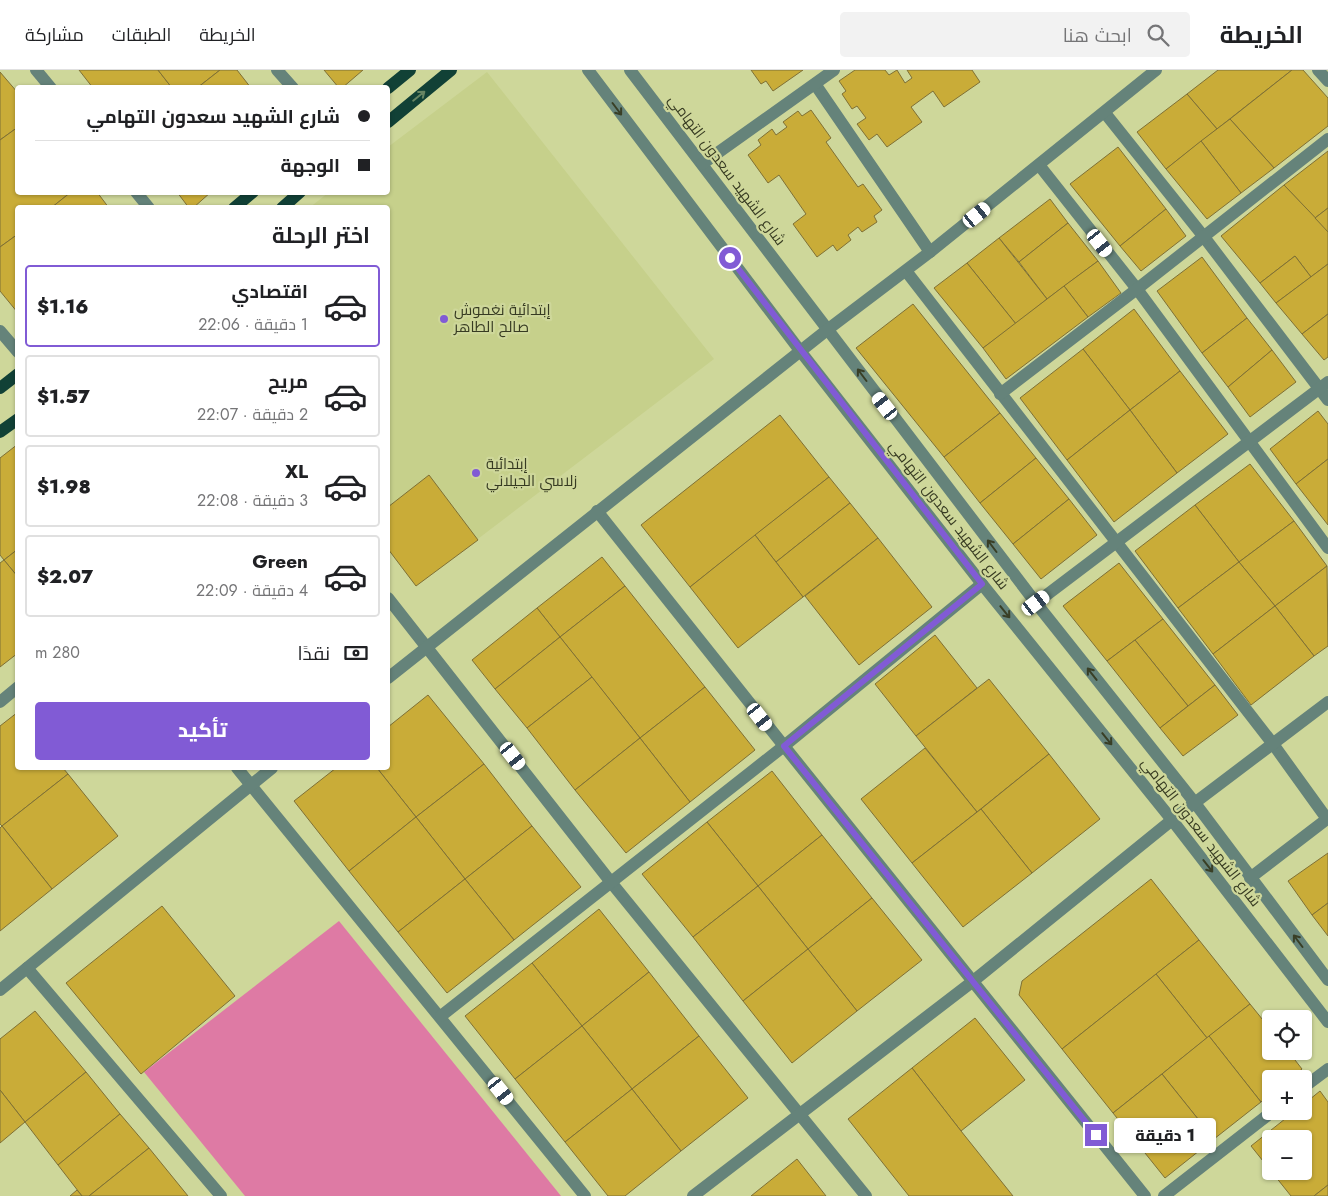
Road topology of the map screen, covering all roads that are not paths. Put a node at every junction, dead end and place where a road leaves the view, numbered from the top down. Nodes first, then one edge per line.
1 (37, 70) edge
2 (277, 70) edge
3 (410, 70) edge
4 (451, 70) edge
5 (588, 70) edge
6 (834, 70) edge
7 (1156, 70) edge
8 (1318, 70) edge
9 (635, 71) edge
10 (1328, 80) edge
11 (815, 84) junction
12 (48, 85) edge
13 (290, 85) edge
14 (390, 86) edge
15 (1105, 113) junction
16 (390, 120) edge
17 (1328, 139) edge
18 (702, 164) junction
19 (1039, 165) junction
20 (138, 195) edge
21 (249, 195) edge
22 (297, 195) edge
23 (147, 205) edge
24 (238, 205) edge
25 (285, 205) edge
26 (1204, 237) junction
27 (930, 252) junction
28 (906, 271) junction
29 (1137, 290) junction
30 (827, 330) junction
31 (0, 331) edge
32 (15, 348) edge
33 (801, 352) junction
34 (15, 376) edge
35 (1324, 386) edge
36 (0, 388) edge
37 (1000, 394) junction
38 (1328, 400) edge
39 (15, 421) edge
40 (0, 432) edge
41 (1249, 442) junction
42 (597, 511) junction
43 (1116, 543) junction
44 (1328, 548) edge
45 (982, 584) junction
46 (390, 601) edge
47 (1036, 603) junction
48 (427, 647) junction
49 (390, 676) edge
50 (15, 690) edge
51 (0, 702) edge
52 (1328, 702) edge
53 (1273, 744) junction
54 (784, 746) junction
55 (239, 770) edge
56 (269, 770) edge
57 (250, 784) junction
58 (1195, 803) junction
59 (1172, 820) junction
60 (1250, 878) junction
61 (610, 882) junction
62 (26, 968) junction
63 (1328, 980) edge
64 (972, 982) junction
65 (0, 990) edge
66 (440, 1016) junction
67 (1328, 1022) edge
68 (1328, 1068) edge
69 (1312, 1081) edge
70 (799, 1114) junction
71 (1262, 1120) edge
72 (220, 1196) edge
73 (585, 1196) edge
74 (694, 1196) edge
75 (866, 1196) edge
76 (1145, 1196) edge
77 (1164, 1196) edge

1 - 12 street
2 - 13 street
3 - 14 main road
16 -> 4 main road
5 -> 33 street, شارع الشهيد سعدون التهامي
6 - 11 street
7 - 15 street
8 - 10 street
9 - 18 street, شارع الشهيد سعدون التهامي
11 - 18 street
11 - 27 street
15 - 19 street
15 - 26 street
17 - 26 street
18 - 30 street, شارع الشهيد سعدون التهامي
19 - 27 street
19 - 29 street
20 - 23 street
21 - 24 main road
22 - 25 main road
26 - 29 street
26 - 35 street
27 - 28 street
28 - 30 street
28 - 37 street
29 - 37 street
29 - 41 street
30 - 33 street
47 -> 30 street, شارع الشهيد سعدون التهامي
31 - 32 street
33 - 42 street
33 - 45 street, شارع الشهيد سعدون التهامي
34 - 36 main road
35 - 38 street
35 - 41 street
37 - 43 street
39 - 40 main road
41 - 43 street
41 - 44 street
42 - 48 street
42 - 54 street
43 - 47 street
43 - 53 street
45 - 54 street
45 -> 59 street, شارع الشهيد سعدون التهامي
46 - 48 street
58 -> 47 street, شارع الشهيد سعدون التهامي
48 - 49 street
48 - 61 street
50 - 51 street
52 - 53 street
53 - 58 street
53 - 60 street
54 - 61 street
54 - 64 street
55 - 57 street
56 - 57 street
57 - 62 street
57 - 66 street
58 - 59 street
58 - 60 street, شارع الشهيد سعدون التهامي
59 - 64 street
59 -> 67 street, شارع الشهيد سعدون التهامي
63 -> 60 street, شارع الشهيد سعدون التهامي
61 - 66 street
61 - 70 street
62 - 65 street
62 - 72 street
64 - 70 street
64 - 76 street
66 - 73 street
68 - 69 street
70 - 74 street
70 - 75 street
71 - 77 street

